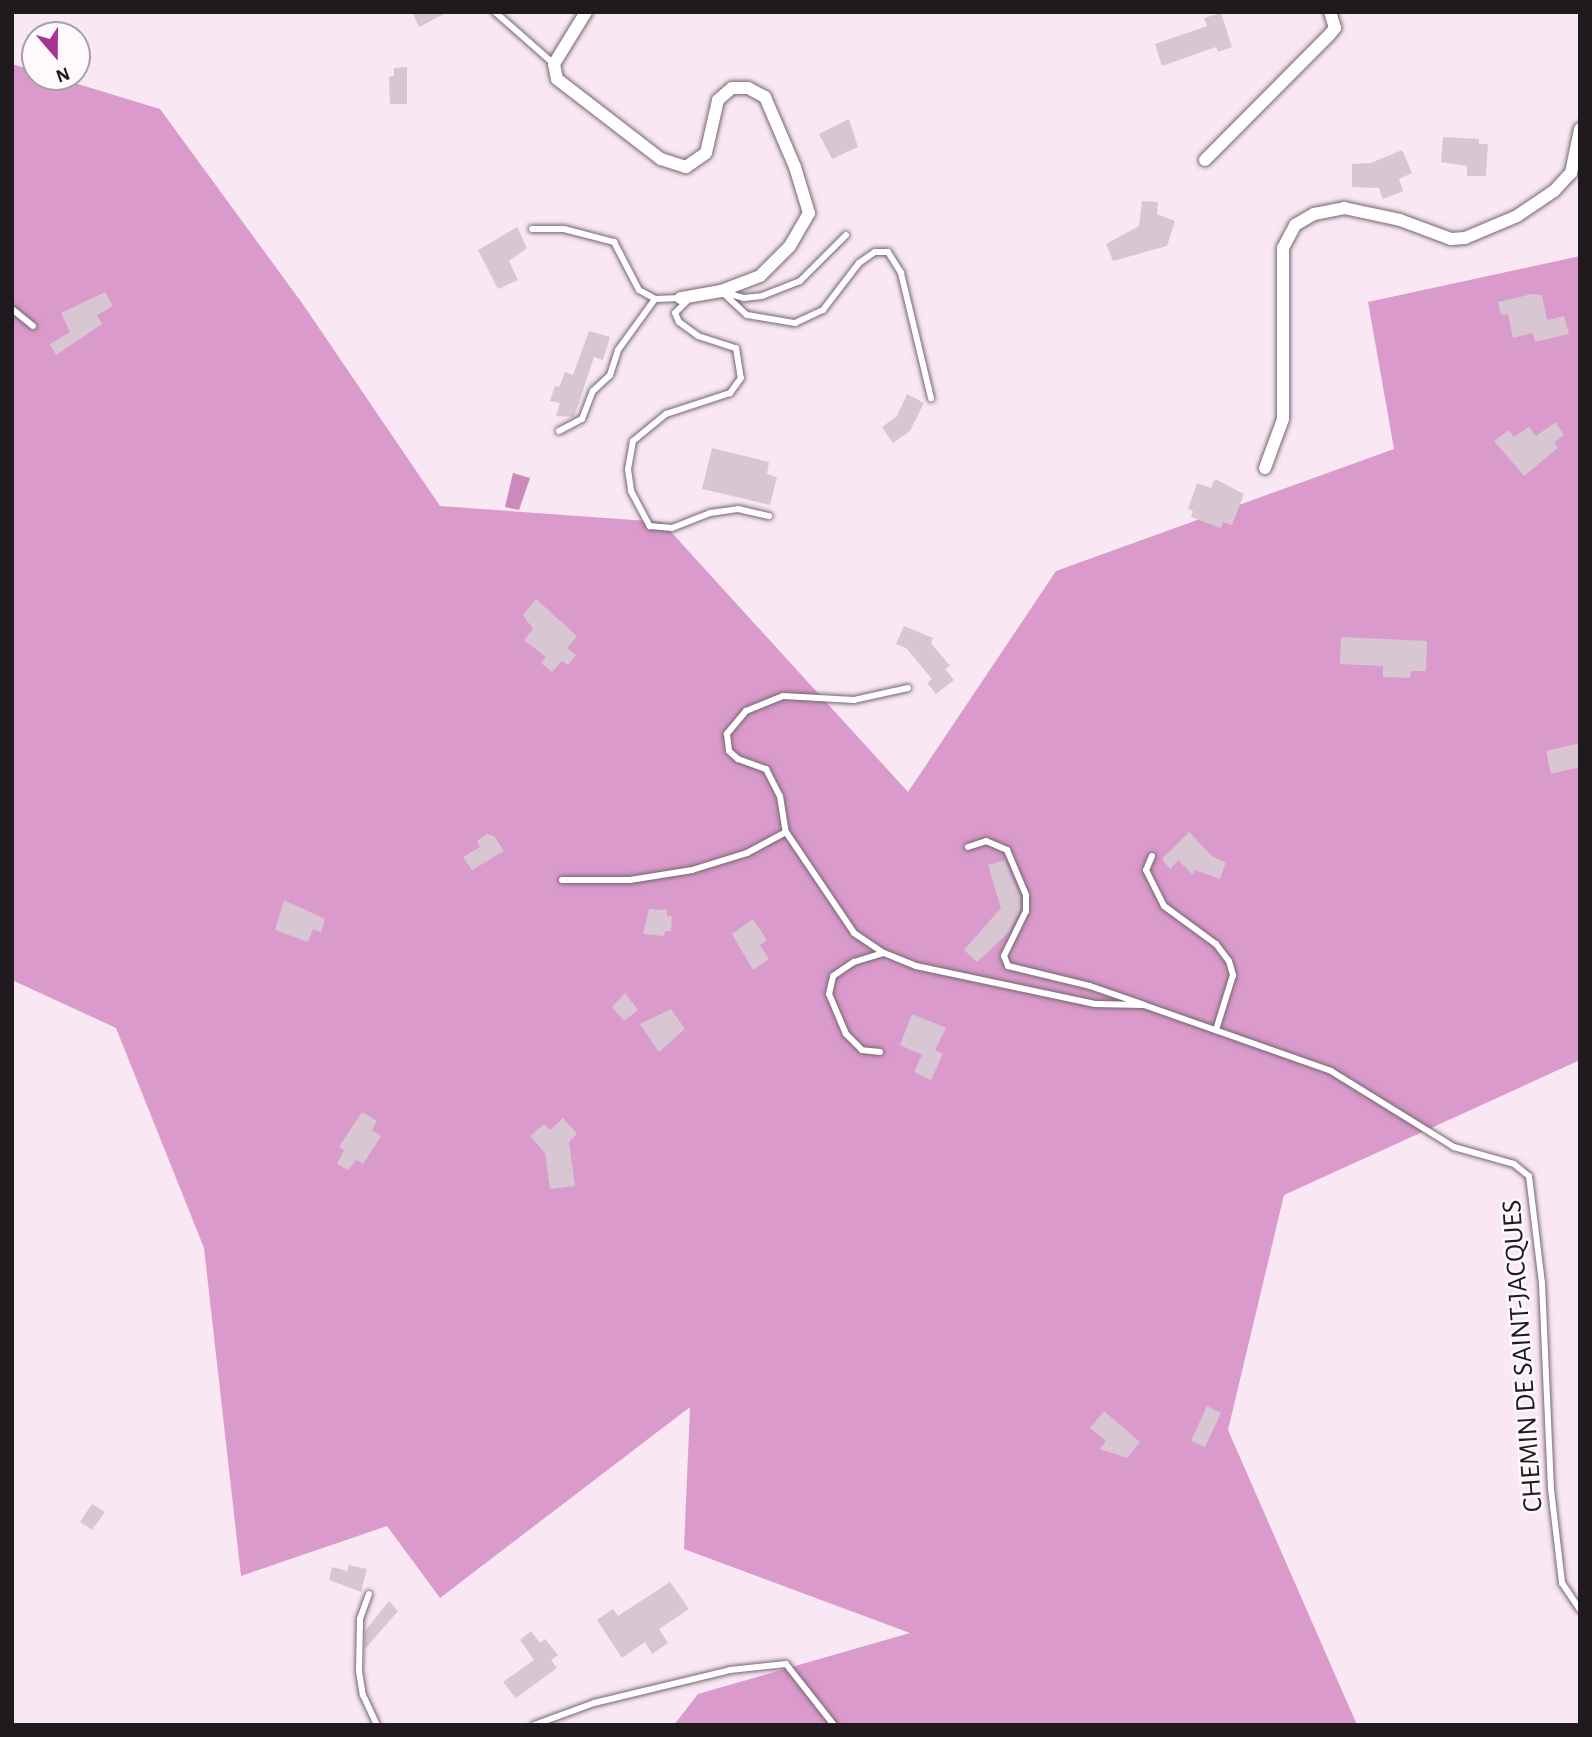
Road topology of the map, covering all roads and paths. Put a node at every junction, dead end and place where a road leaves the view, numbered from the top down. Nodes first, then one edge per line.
1 (495, 12) edge
2 (586, 12) edge
3 (1330, 12) edge
4 (554, 64) junction
5 (1580, 129) edge
6 (1205, 160) dead end
7 (532, 229) dead end
8 (846, 235) dead end
9 (721, 291) junction
10 (686, 297) junction
11 (655, 299) junction
12 (12, 309) edge
13 (33, 326) dead end
14 (931, 398) dead end
15 (559, 431) dead end
16 (1265, 468) dead end
17 (769, 516) dead end
18 (908, 688) dead end
19 (786, 832) junction
20 (968, 847) dead end
21 (1152, 856) dead end
22 (562, 880) dead end
23 (884, 953) junction
24 (1144, 1005) junction
25 (1216, 1030) junction
26 (880, 1052) dead end
27 (369, 1594) dead end
28 (1580, 1610) edge
29 (377, 1725) edge
30 (534, 1725) edge
31 (834, 1725) edge

1 - 4 lane
2 - 4 street
3 - 6 street
4 - 9 street
5 - 16 street
7 - 11 lane
8 - 9 lane
9 - 10 street
9 - 14 lane
10 - 11 lane
10 - 17 lane
11 - 15 lane
12 - 13 lane
18 - 19 lane, CHEMIN DE SAINT-JACQUES
19 - 22 lane
19 - 23 lane, CHEMIN DE SAINT-JACQUES
20 - 24 lane
21 - 25 lane
23 - 24 lane, CHEMIN DE SAINT-JACQUES
23 - 26 lane
24 - 25 lane, CHEMIN DE SAINT-JACQUES
25 - 28 lane, CHEMIN DE SAINT-JACQUES
27 - 29 lane
30 - 31 lane

